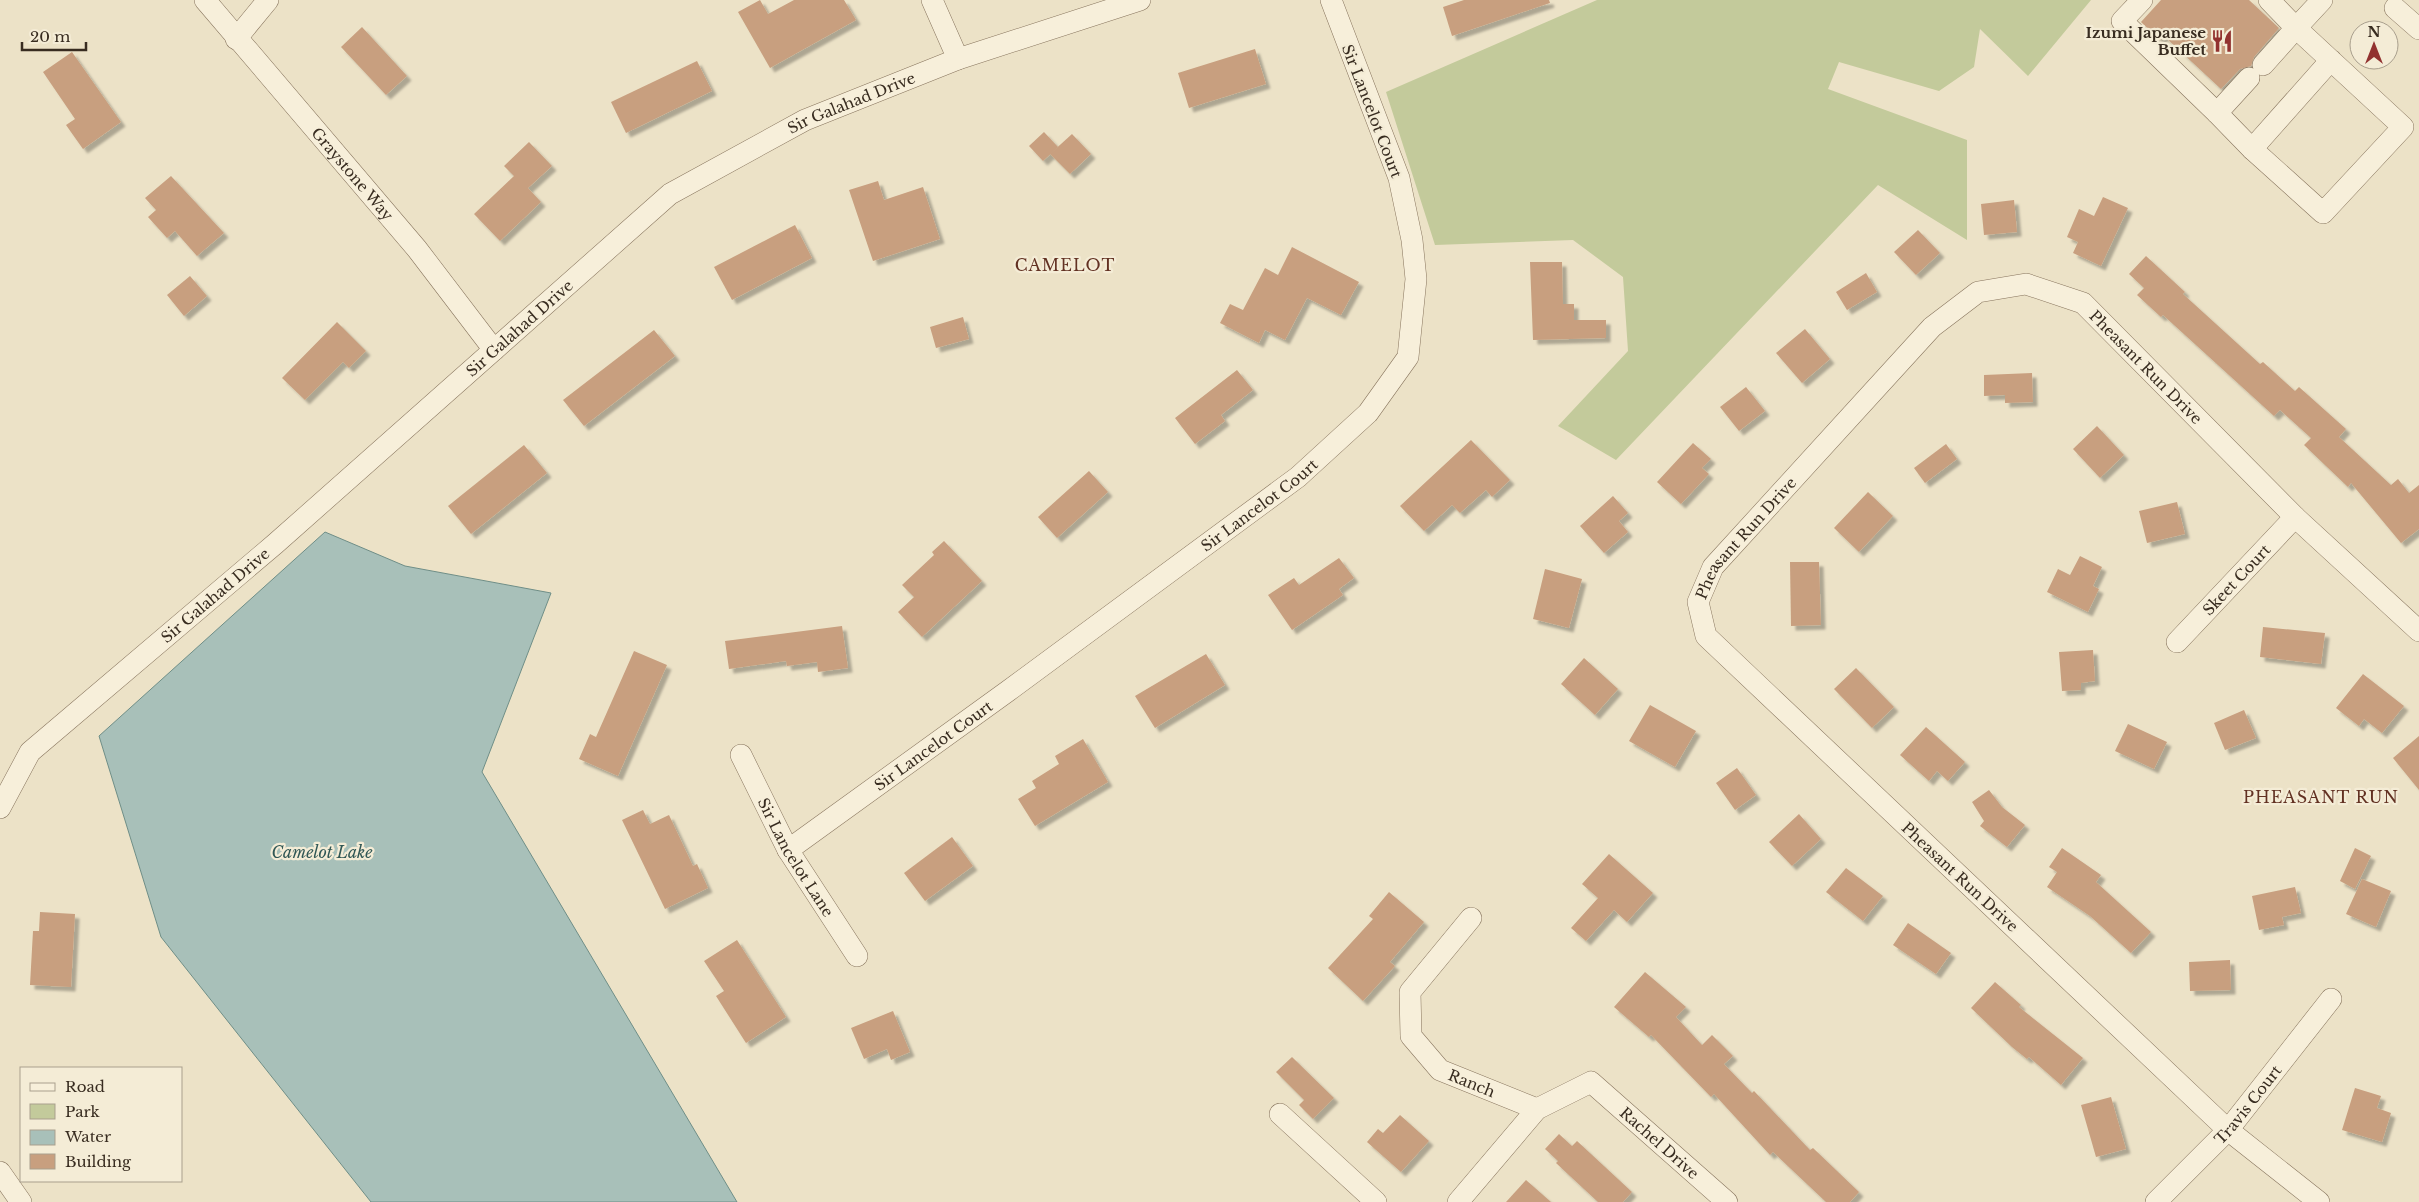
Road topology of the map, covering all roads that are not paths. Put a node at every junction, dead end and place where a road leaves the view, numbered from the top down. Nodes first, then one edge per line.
1 (205, 0) edge
2 (268, 0) edge
3 (932, 0) edge
4 (1140, 0) edge
5 (1331, 0) edge
6 (2142, 0) edge
7 (2269, 0) edge
8 (2322, 0) edge
9 (2395, 8) dead end
10 (2296, 28) junction
11 (2419, 28) edge
12 (236, 39) junction
13 (958, 59) junction
14 (2331, 60) junction
15 (2216, 113) junction
16 (2252, 149) junction
17 (494, 350) junction
18 (2295, 517) junction
19 (2419, 631) edge
20 (2177, 642) dead end
21 (741, 755) dead end
22 (0, 808) edge
23 (788, 850) junction
24 (1471, 918) dead end
25 (857, 956) dead end
26 (2331, 999) dead end
27 (1537, 1109) junction
28 (1280, 1114) dead end
29 (2228, 1130) junction
30 (0, 1172) edge
31 (21, 1202) edge
32 (1376, 1202) edge
33 (1458, 1202) edge
34 (1727, 1202) edge
35 (2156, 1202) edge
36 (2319, 1202) edge

1 - 12 street, Graystone Way
2 - 12 street
3 - 13 street
4 - 13 street, Sir Galahad Drive
5 - 23 street, Sir Lancelot Court
6 - 15 street
7 - 10 street
8 - 10 street
9 - 11 street
10 - 14 street
10 - 15 street
12 - 17 street, Graystone Way
13 - 17 street, Sir Galahad Drive
14 - 16 street
14 - 16 street
15 - 16 street
17 - 22 street, Sir Galahad Drive
18 - 19 street, Pheasant Run Drive
18 - 20 street, Skeet Court
18 - 29 street, Pheasant Run Drive
21 - 23 street, Sir Lancelot Lane
23 - 25 street, Sir Lancelot Lane
24 - 27 street, Ranch
26 - 29 street, Travis Court
27 - 33 street
27 - 34 street, Rachel Drive
28 - 32 street
29 - 35 street, Travis Court
29 - 36 street, Pheasant Run Drive
30 - 31 street

